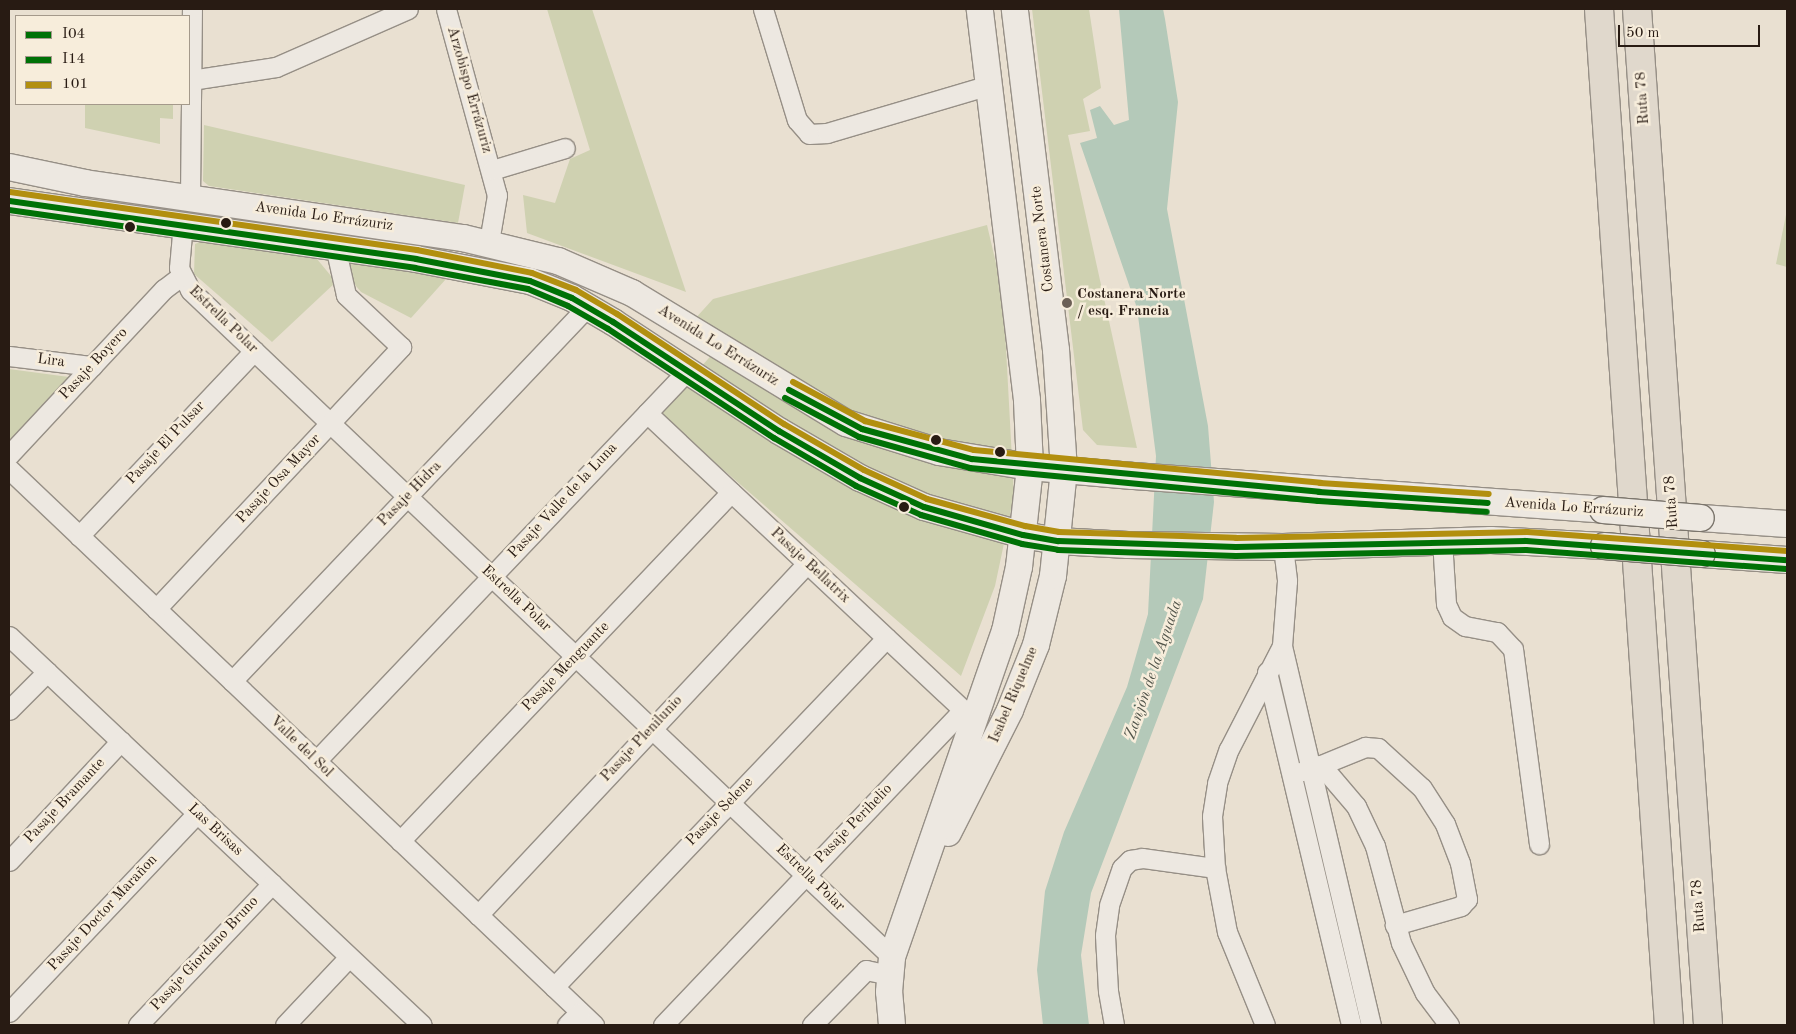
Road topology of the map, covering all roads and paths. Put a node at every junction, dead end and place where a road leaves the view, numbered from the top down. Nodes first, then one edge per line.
1 (192, 9) edge
2 (408, 9) edge
3 (446, 9) edge
4 (763, 9) edge
5 (980, 9) edge
6 (1015, 9) edge
7 (1598, 9) edge
8 (1637, 9) edge
9 (191, 80) junction
10 (990, 85) junction
11 (564, 148) dead end
12 (9, 167) edge
13 (492, 170) junction
14 (190, 197) junction
15 (9, 201) edge
16 (183, 223) junction
17 (489, 242) junction
18 (335, 246) junction
19 (181, 276) junction
20 (587, 307) junction
21 (254, 351) junction
22 (9, 356) edge
23 (92, 366) junction
24 (687, 370) junction
25 (647, 413) junction
26 (331, 423) junction
27 (9, 454) edge
28 (1030, 467) junction
29 (9, 469) edge
30 (1064, 470) junction
31 (731, 492) junction
32 (408, 497) junction
33 (1787, 524) edge
34 (1023, 535) junction
35 (79, 536) junction
36 (1442, 540) junction
37 (1058, 541) junction
38 (1283, 547) junction
39 (1787, 560) edge
40 (807, 564) junction
41 (492, 576) junction
42 (156, 609) junction
43 (9, 636) edge
44 (886, 638) junction
45 (1282, 646) junction
46 (576, 656) junction
47 (47, 672) junction
48 (1267, 672) junction
49 (232, 681) junction
50 (9, 710) edge
51 (970, 712) junction
52 (652, 729) junction
53 (121, 741) junction
54 (316, 761) junction
55 (1316, 767) junction
56 (1291, 774) junction
57 (730, 802) junction
58 (197, 813) junction
59 (400, 841) junction
60 (1539, 844) dead end
61 (9, 861) edge
62 (1215, 868) junction
63 (806, 875) junction
64 (921, 876) junction
65 (272, 884) junction
66 (478, 915) junction
67 (1395, 925) junction
68 (350, 957) junction
69 (891, 966) junction
70 (554, 987) junction
71 (9, 1012) edge
72 (574, 1019) edge
73 (138, 1025) edge
74 (285, 1025) edge
75 (422, 1025) edge
76 (594, 1025) edge
77 (663, 1025) edge
78 (812, 1025) edge
79 (892, 1025) edge
80 (1114, 1025) edge
81 (1265, 1025) edge
82 (1350, 1025) edge
83 (1371, 1025) edge
84 (1449, 1025) edge
85 (1669, 1025) edge
86 (1708, 1025) edge

1 - 9 street
2 - 9 street
3 - 13 street, Arzobispo Errázuriz
4 - 10 street
5 - 10 main road
6 - 30 main road, Costanera Norte
7 - 85 highway
8 - 86 highway, Ruta 78
9 - 14 street
10 - 28 main road
11 - 13 street, Arzobispo Errázuriz
12 - 14 main road, Avenida Lo Errázuriz
13 - 17 street, Arzobispo Errázuriz
14 - 17 main road, Avenida Lo Errázuriz
15 - 16 main road, Avenida Lo Errázuriz
16 - 18 main road, Avenida Lo Errázuriz
16 - 19 street, Estrella Polar
17 - 28 main road, Avenida Lo Errázuriz
18 - 20 main road, Avenida Lo Errázuriz
18 - 26 street, Pasaje Osa Mayor
19 - 21 street, Estrella Polar
19 - 23 street, Pasaje Boyero
20 - 24 main road, Avenida Lo Errázuriz
20 - 32 street, Pasaje Hidra
21 - 26 street, Estrella Polar
21 - 35 street, Pasaje El Pulsar
22 - 23 street, Lira
23 - 27 street, Pasaje Boyero
24 - 25 street, Pasaje Valle de la Luna
24 - 34 main road, Avenida Lo Errázuriz
25 - 31 street, Pasaje Bellatrix
25 - 41 street, Pasaje Valle de la Luna
26 - 32 street, Estrella Polar
26 - 42 street, Pasaje Osa Mayor
28 - 30 main road, Avenida Lo Errázuriz
28 - 34 main road, Isabel Riquelme
29 - 35 street, Valle del Sol
30 - 33 main road, Avenida Lo Errázuriz, bridge
30 - 37 main road, Isabel Riquelme
31 - 40 street, Pasaje Bellatrix
31 - 46 street, Pasaje Menguante
32 - 41 street, Estrella Polar
32 - 49 street, Pasaje Hidra
34 - 37 main road, Avenida Lo Errázuriz
34 - 51 main road, Isabel Riquelme
35 - 42 street, Valle del Sol
36 - 38 main road, Avenida Lo Errázuriz
36 - 39 main road, Avenida Lo Errázuriz, bridge
36 - 60 street
37 - 38 main road, Avenida Lo Errázuriz
37 - 64 main road, Isabel Riquelme
38 - 45 street
40 - 44 street, Pasaje Bellatrix
40 - 52 street, Pasaje Plenilunio
41 - 46 street, Estrella Polar
41 - 54 street, Pasaje Valle de la Luna
42 - 49 street, Valle del Sol
43 - 47 street, Las Brisas
44 - 51 street, Pasaje Bellatrix
44 - 57 street, Pasaje Selene
45 - 48 street
45 - 55 street
46 - 52 street, Estrella Polar
46 - 59 street, Pasaje Menguante
47 - 50 street
47 - 53 street, Las Brisas
48 - 56 street
48 - 62 street
49 - 54 street, Valle del Sol
51 - 63 street, Pasaje Perihelio
51 - 64 main road, Isabel Riquelme
52 - 57 street, Estrella Polar
52 - 66 street, Pasaje Plenilunio
53 - 58 street, Las Brisas
53 - 61 street, Pasaje Bramante
54 - 59 street, Valle del Sol
55 - 56 street
55 - 67 street
55 - 67 street
55 - 83 street
56 - 82 street
57 - 63 street, Estrella Polar
57 - 70 street, Pasaje Selene
58 - 65 street, Las Brisas
58 - 71 street, Pasaje Doctor Marañon
59 - 66 street, Valle del Sol
62 - 80 street
62 - 81 street
63 - 69 street, Estrella Polar
63 - 77 street, Pasaje Perihelio
64 - 69 main road, Isabel Riquelme
65 - 68 street, Las Brisas
65 - 73 street, Pasaje Giordano Bruno
66 - 70 street, Valle del Sol
67 - 84 street
68 - 74 street
68 - 75 street, Las Brisas
69 - 78 street
69 - 79 main road, Isabel Riquelme
70 - 72 street, Valle del Sol
72 - 76 street, Valle del Sol

